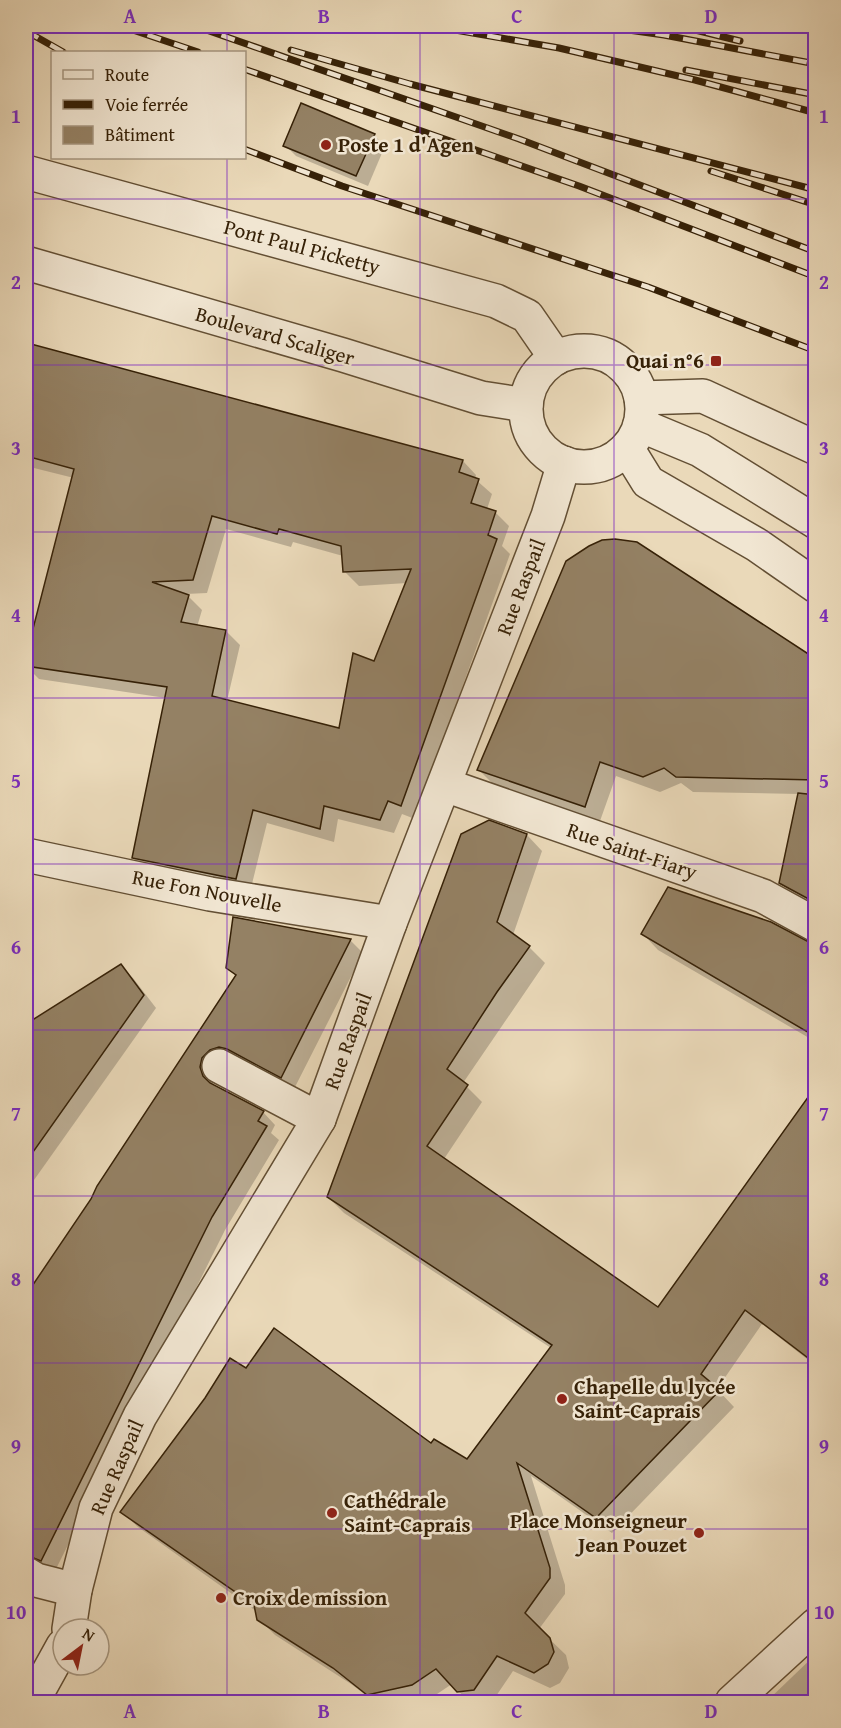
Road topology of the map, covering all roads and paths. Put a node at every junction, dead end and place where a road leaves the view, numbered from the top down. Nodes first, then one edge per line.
1 (26, 172) edge
2 (26, 262) edge
3 (556, 358) junction
4 (526, 405) junction
5 (636, 424) junction
6 (816, 448) edge
7 (564, 463) junction
8 (816, 522) edge
9 (816, 586) edge
10 (445, 785) junction
11 (26, 855) edge
12 (390, 923) junction
13 (816, 925) edge
14 (219, 1066) dead end
15 (319, 1119) junction
16 (26, 1574) edge
17 (75, 1590) junction
18 (71, 1617) edge
19 (816, 1625) edge
20 (51, 1668) edge
21 (32, 1702) edge
22 (732, 1702) edge

1 - 3 street, Pont Paul Picketty
2 - 4 street, Boulevard Scaliger
3 - 4 street
3 - 5 street
4 - 7 street
5 - 6 street
5 - 7 street
5 - 8 street
5 - 9 street
7 - 10 street, Rue Raspail
10 - 12 street, Rue Raspail
10 - 13 street, Rue Saint-Fiary
11 - 12 street, Rue Fon Nouvelle
12 - 15 street, Rue Raspail
14 - 15 street
15 - 17 street, Rue Raspail
16 - 17 street
17 - 18 street, Rue Raspail
19 - 22 street
20 - 21 street

